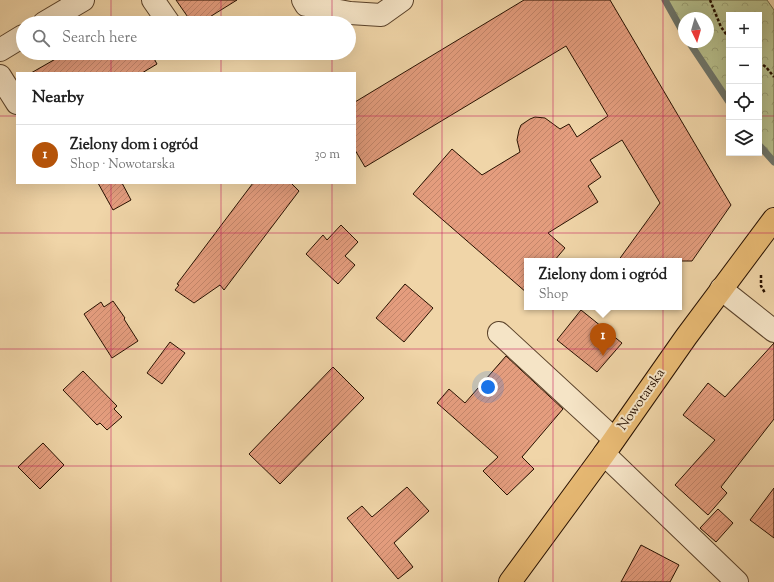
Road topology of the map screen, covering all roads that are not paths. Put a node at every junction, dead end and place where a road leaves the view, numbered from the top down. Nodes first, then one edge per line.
1 (83, 0) edge
2 (153, 0) edge
3 (303, 0) edge
4 (402, 0) edge
5 (56, 16) edge
6 (164, 16) edge
7 (16, 40) edge
8 (0, 50) edge
9 (0, 76) edge
10 (16, 101) edge
11 (774, 219) edge
12 (721, 290) junction
13 (774, 331) edge
14 (499, 333) dead end
15 (609, 447) junction
16 (510, 582) edge
17 (737, 582) edge

1 - 5 street
2 - 6 street
3 - 4 street
7 - 8 street
9 - 10 street
11 - 12 main road, Nowotarska
12 - 13 street
12 - 15 main road, Nowotarska
14 - 15 street
15 - 16 main road, Nowotarska
15 - 17 street

